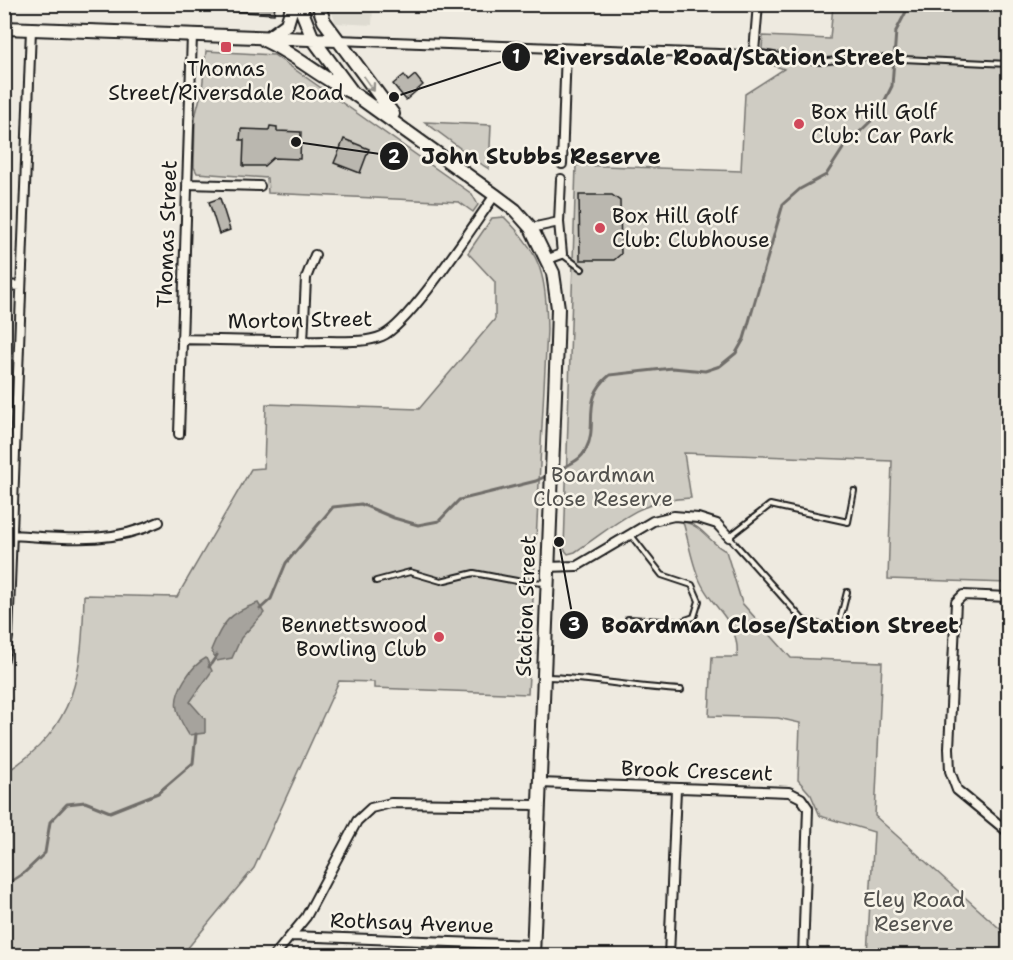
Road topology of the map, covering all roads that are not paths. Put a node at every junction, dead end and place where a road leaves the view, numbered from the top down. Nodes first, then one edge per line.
1 (293, 4) edge
2 (299, 4) edge
3 (318, 4) edge
4 (758, 4) edge
5 (4, 28) edge
6 (31, 29) junction
7 (192, 35) junction
8 (264, 38) junction
9 (313, 39) junction
10 (337, 40) junction
11 (566, 50) junction
12 (754, 52) junction
13 (1008, 64) edge
14 (353, 93) junction
15 (403, 127) junction
16 (562, 164) dead end
17 (561, 179) dead end
18 (187, 184) junction
19 (260, 186) dead end
20 (495, 195) junction
21 (559, 222) junction
22 (531, 228) junction
23 (562, 254) junction
24 (315, 255) dead end
25 (548, 259) junction
26 (582, 269) dead end
27 (4, 285) edge
28 (21, 286) junction
29 (182, 339) junction
30 (303, 342) junction
31 (179, 434) dead end
32 (4, 448) edge
33 (14, 449) junction
34 (854, 491) dead end
35 (159, 522) dead end
36 (630, 533) junction
37 (11, 535) junction
38 (729, 537) junction
39 (8, 548) edge
40 (547, 567) junction
41 (376, 581) dead end
42 (547, 583) junction
43 (847, 592) dead end
44 (1008, 597) edge
45 (628, 619) dead end
46 (4, 659) edge
47 (543, 676) junction
48 (681, 690) dead end
49 (539, 783) junction
50 (676, 789) junction
51 (538, 805) junction
52 (1008, 832) edge
53 (291, 936) junction
54 (533, 950) edge
55 (274, 956) edge
56 (669, 956) edge
57 (803, 956) edge

1 - 8 main road
2 - 9 main road, Station Street
3 - 10 main road, Station Street
4 - 12 street
5 - 6 main road
6 - 7 main road
6 - 28 street
7 - 8 main road
7 - 18 street, Thomas Street
8 - 9 main road
8 - 14 main road
9 - 10 main road
9 - 14 main road, Station Street
10 - 11 street
10 -> 15 main road, Station Street
11 - 12 street
11 - 16 street
12 - 13 lane
14 - 15 main road, Station Street
15 - 20 main road, Station Street
17 - 21 street
18 - 19 street
18 - 29 street, Thomas Street
20 - 22 main road, Station Street
20 - 30 street, Morton Street
21 - 22 street
21 - 23 street
22 - 25 main road, Station Street
23 - 25 street
23 - 26 lane
24 - 30 street
25 - 40 main road, Station Street
27 - 28 street
28 - 33 street
29 - 30 street, Morton Street
29 - 31 street, Thomas Street
32 - 33 street
33 - 37 street
34 - 38 lane
35 - 37 street
36 - 38 street
36 - 40 street
36 - 45 lane
37 - 39 street
38 - 43 lane
39 - 46 street
40 - 42 main road, Station Street
41 - 42 lane
42 - 47 main road, Station Street
44 - 52 street
47 - 48 lane
47 - 49 main road, Station Street
49 - 50 street, Brook Crescent
49 - 51 main road, Station Street
50 - 56 street
50 - 57 street, Brook Crescent
51 - 53 street
51 - 54 main road, Station Street
53 - 54 street, Rothsay Avenue
53 - 55 street

